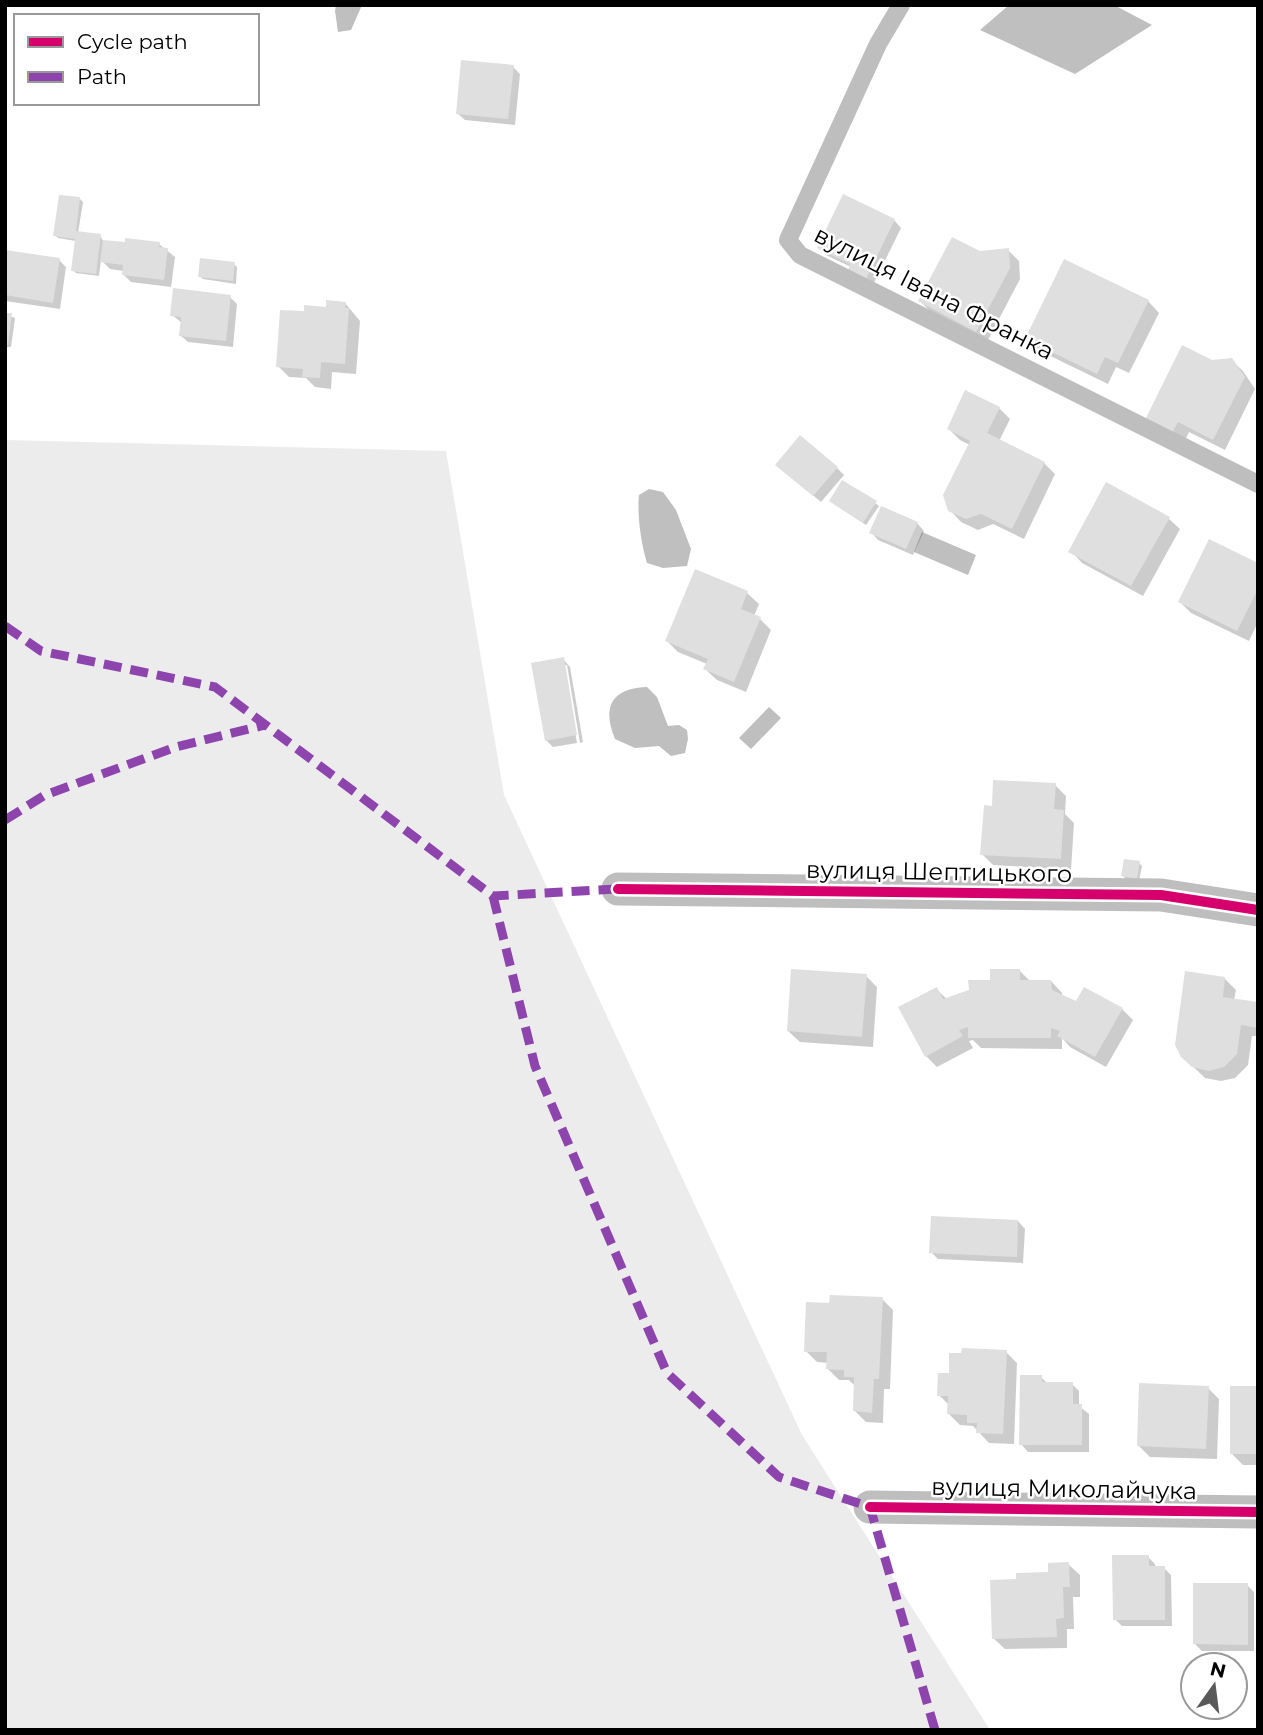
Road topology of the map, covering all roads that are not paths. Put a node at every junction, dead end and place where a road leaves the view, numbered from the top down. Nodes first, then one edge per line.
1 (901, 5) edge
2 (1258, 484) edge
3 (618, 889) dead end
4 (1258, 911) edge
5 (870, 1507) dead end
6 (1258, 1512) edge

1 - 2 lane, вулиця Івана Франка
3 - 4 street, вулиця Шептицького
5 - 6 street, вулиця Миколайчука

